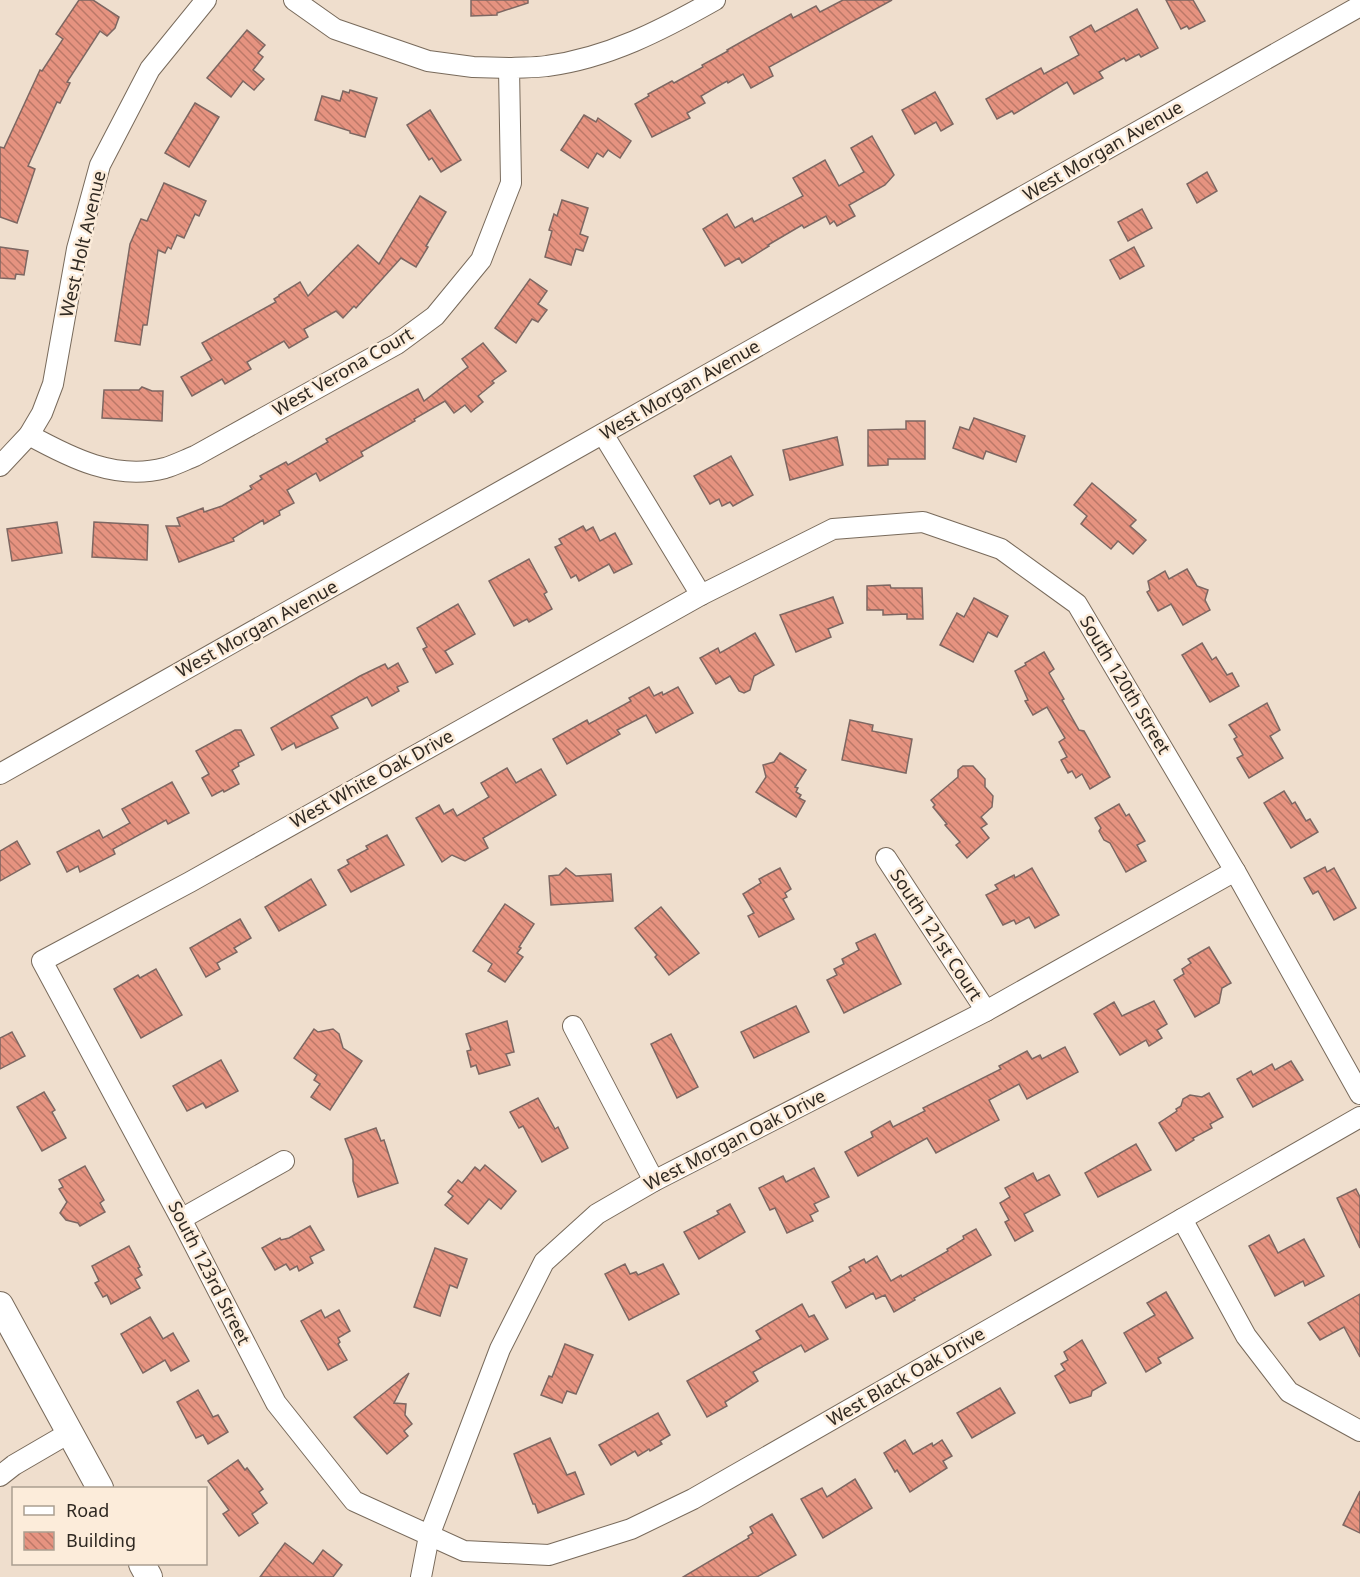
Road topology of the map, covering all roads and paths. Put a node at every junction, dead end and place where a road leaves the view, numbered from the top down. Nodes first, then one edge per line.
1 (206, 0) edge
2 (294, 0) edge
3 (715, 0) edge
4 (1360, 6) edge
5 (509, 68) junction
6 (603, 434) junction
7 (30, 435) junction
8 (0, 466) edge
9 (701, 595) junction
10 (0, 774) edge
11 (886, 858) dead end
12 (1235, 871) junction
13 (42, 961) joint
14 (986, 1011) junction
15 (573, 1026) dead end
16 (1360, 1094) edge
17 (1360, 1117) edge
18 (284, 1161) dead end
19 (654, 1180) junction
20 (182, 1219) junction
21 (1182, 1219) junction
22 (0, 1305) edge
23 (1360, 1431) edge
24 (69, 1433) junction
25 (0, 1476) edge
26 (99, 1487) edge
27 (429, 1536) junction
28 (421, 1577) edge

1 - 7 street, West Holt Avenue
2 - 5 street
3 - 5 street
4 - 6 street, West Morgan Avenue
5 - 7 street, West Verona Court
6 - 9 street
6 - 10 street, West Morgan Avenue
7 - 8 street, West Holt Avenue
9 - 12 street, South 120th Street
9 - 13 street, West White Oak Drive
11 - 14 street, South 121st Court
12 - 14 street, West Morgan Oak Drive
12 - 16 street, South 120th Street
13 - 20 street, South 123rd Street
14 - 19 street, West Morgan Oak Drive
15 - 19 street
17 - 21 street, West Black Oak Drive
18 - 20 street
19 - 27 street, West Morgan Oak Drive
20 - 27 street, South 123rd Street
21 - 23 street
21 - 27 street, West Black Oak Drive
22 - 24 street
24 - 25 street
24 - 26 street
27 - 28 street, West Morgan Oak Drive

